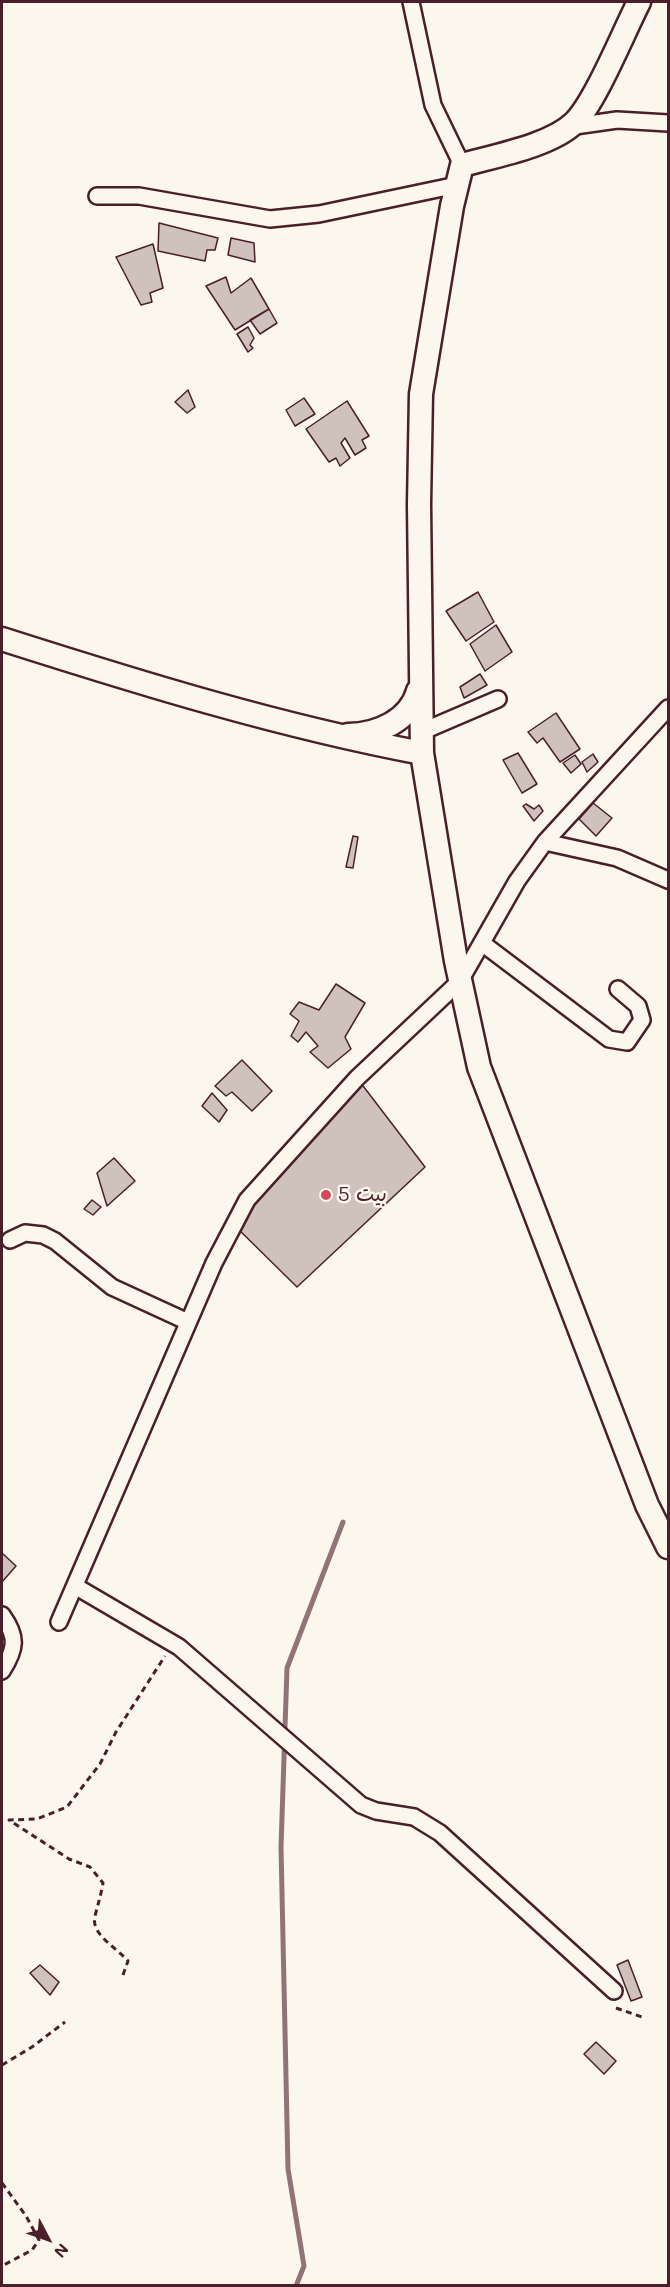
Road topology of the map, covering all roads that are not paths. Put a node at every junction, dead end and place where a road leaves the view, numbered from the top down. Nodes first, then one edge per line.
1 (411, 2) edge
2 (639, 2) edge
3 (669, 123) edge
4 (568, 127) junction
5 (460, 175) junction
6 (97, 196) dead end
7 (2, 639) edge
8 (420, 686) junction
9 (498, 699) dead end
10 (669, 708) edge
11 (332, 736) junction
12 (422, 743) junction
13 (545, 842) junction
14 (669, 880) edge
15 (482, 943) junction
16 (460, 981) junction
17 (618, 989) dead end
18 (10, 1240) dead end
19 (188, 1322) junction
20 (669, 1547) edge
21 (75, 1586) junction
22 (2, 1615) edge
23 (59, 1622) dead end
24 (2, 1671) edge
25 (615, 1991) road end

1 - 5 street
2 - 4 street
3 - 4 street
4 - 5 street
5 - 6 street
5 - 8 street
7 - 11 street
8 - 11 street
8 - 12 street
9 - 12 street
10 - 13 street
11 - 12 street
12 - 16 street
13 - 14 street
13 - 15 street
15 - 16 street
15 - 17 street
16 - 19 street
16 - 20 street
18 - 19 street
19 - 21 street
21 - 23 street
21 - 25 street
22 - 24 street

